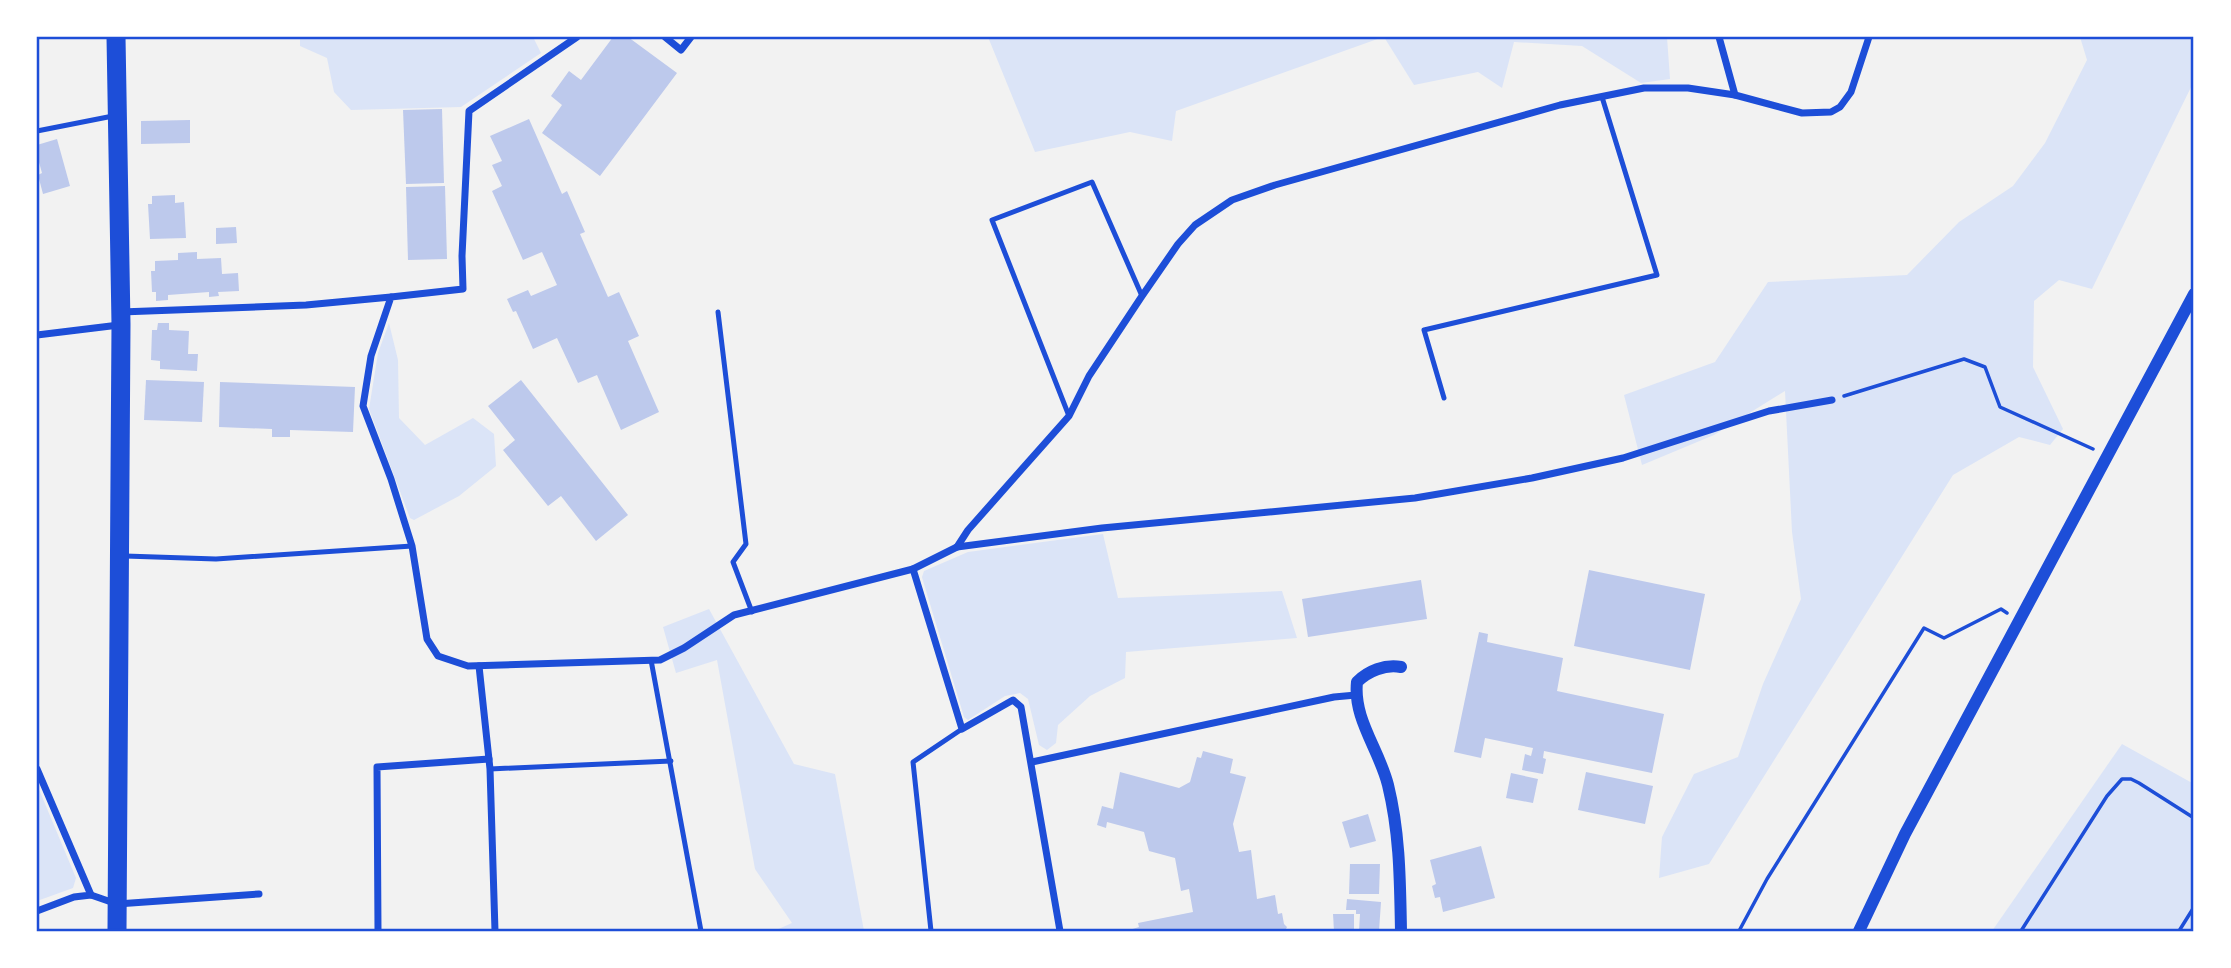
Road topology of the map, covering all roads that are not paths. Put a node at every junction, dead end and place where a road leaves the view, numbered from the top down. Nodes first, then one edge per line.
1 (116, 37) edge
2 (577, 37) edge
3 (666, 37) edge
4 (691, 37) edge
5 (1718, 37) edge
6 (1868, 37) edge
7 (1735, 95) junction
8 (1602, 97) junction
9 (117, 115) junction
10 (37, 131) edge
11 (2194, 294) edge
12 (1142, 296) junction
13 (391, 297) junction
14 (718, 312) dead end
15 (121, 318) junction
16 (37, 335) edge
17 (1444, 398) dead end
18 (1832, 400) road end
19 (1069, 416) junction
20 (412, 546) junction
21 (957, 547) junction
22 (119, 555) junction
23 (913, 569) junction
24 (752, 612) junction
25 (651, 660) junction
26 (479, 666) junction
27 (1401, 667) dead end
28 (1356, 695) junction
29 (962, 729) junction
30 (489, 759) junction
31 (671, 761) junction
32 (1032, 762) junction
33 (37, 769) edge
34 (490, 769) junction
35 (258, 894) dead end
36 (91, 895) junction
37 (117, 904) junction
38 (37, 911) edge
39 (117, 931) edge
40 (378, 931) edge
41 (495, 931) edge
42 (701, 931) edge
43 (931, 931) edge
44 (1060, 931) edge
45 (1404, 931) edge
46 (1859, 931) edge

1 - 9 highway
2 - 13 street
3 - 4 street
5 - 7 street
6 - 7 street
7 - 8 street
8 - 12 street
8 - 17 lane
9 - 10 lane
9 - 15 highway
11 - 46 street
12 - 19 street
12 - 19 lane
13 - 15 street
13 - 20 street
14 - 24 lane
15 - 16 street
15 - 22 highway
18 - 21 street
19 - 21 street
20 - 22 lane
20 - 26 street
21 - 23 street
22 - 37 highway
23 - 24 street
23 - 29 street
24 - 25 street
25 - 26 street
25 - 31 lane
26 - 30 street
27 - 28 street
28 - 32 street
28 - 45 street
29 - 32 street
29 - 43 lane
30 - 34 street
30 - 40 street
31 - 34 lane
31 - 42 lane
32 - 44 street
33 - 36 street
34 - 41 street
35 - 37 street
36 - 37 street
36 - 38 street
37 - 39 highway

